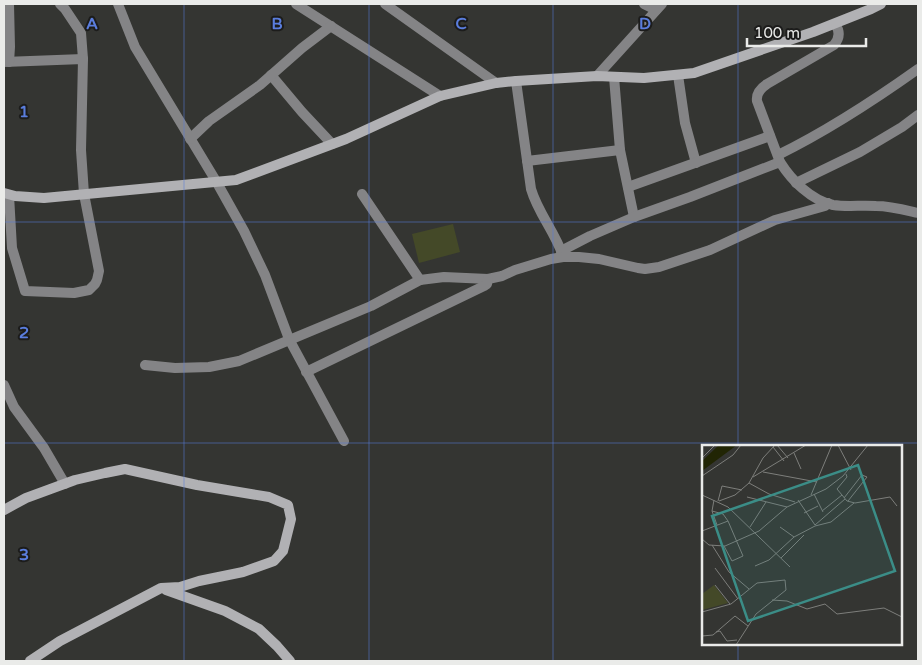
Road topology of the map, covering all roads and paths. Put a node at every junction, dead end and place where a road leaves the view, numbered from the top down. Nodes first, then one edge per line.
1 (9, 4) edge
2 (60, 4) edge
3 (118, 4) edge
4 (296, 4) edge
5 (385, 4) edge
6 (644, 4) edge
7 (881, 4) edge
8 (659, 7) edge
9 (870, 7) edge
10 (835, 24) junction
11 (331, 26) junction
12 (83, 59) junction
13 (6, 62) edge
14 (918, 69) edge
15 (271, 75) junction
16 (678, 75) junction
17 (597, 76) junction
18 (614, 77) junction
19 (516, 81) junction
20 (496, 83) junction
21 (440, 96) junction
22 (918, 115) edge
23 (770, 136) junction
24 (190, 139) junction
25 (332, 144) junction
26 (620, 150) junction
27 (779, 158) junction
28 (527, 161) junction
29 (696, 162) junction
30 (216, 181) junction
31 (796, 183) junction
32 (628, 187) junction
33 (6, 194) edge
34 (84, 194) junction
35 (362, 194) dead end
36 (828, 203) junction
37 (918, 213) edge
38 (634, 218) junction
39 (562, 254) junction
40 (488, 279) junction
41 (420, 280) junction
42 (288, 339) junction
43 (145, 365) dead end
44 (306, 372) junction
45 (4, 386) edge
46 (344, 441) dead end
47 (65, 484) junction
48 (4, 510) edge
49 (161, 588) junction
50 (30, 661) edge
51 (290, 661) edge

1 - 13 street
2 - 12 street
3 - 24 street
4 - 11 street
5 - 20 street
6 - 8 street
7 - 9 street
8 - 17 street
9 - 10 street
10 - 16 street
10 - 23 street
11 - 15 street
11 - 21 street
12 - 13 street
12 - 34 street
14 - 27 street
15 - 24 street
15 - 25 street
16 - 18 street
16 - 29 street
17 - 18 street
17 - 19 street
18 - 26 street
19 - 20 street
19 - 28 street
20 - 21 street
21 - 25 street
22 - 31 street
23 - 27 street
23 - 29 street
24 - 30 street
25 - 30 street
26 - 28 street
26 - 32 street
27 - 31 street
27 - 38 street
28 - 39 street
29 - 32 street
30 - 34 street
30 - 42 street
31 - 36 street
32 - 38 street
33 - 34 street
33 - 34 street
35 - 41 street
36 - 37 street
36 - 39 street
38 - 39 street
39 - 40 street
40 - 41 street
40 - 44 street
41 - 42 street
42 - 43 street
42 - 44 street
44 - 46 street
45 - 47 street
47 - 48 street
47 - 49 street
49 - 50 street
49 - 51 street

